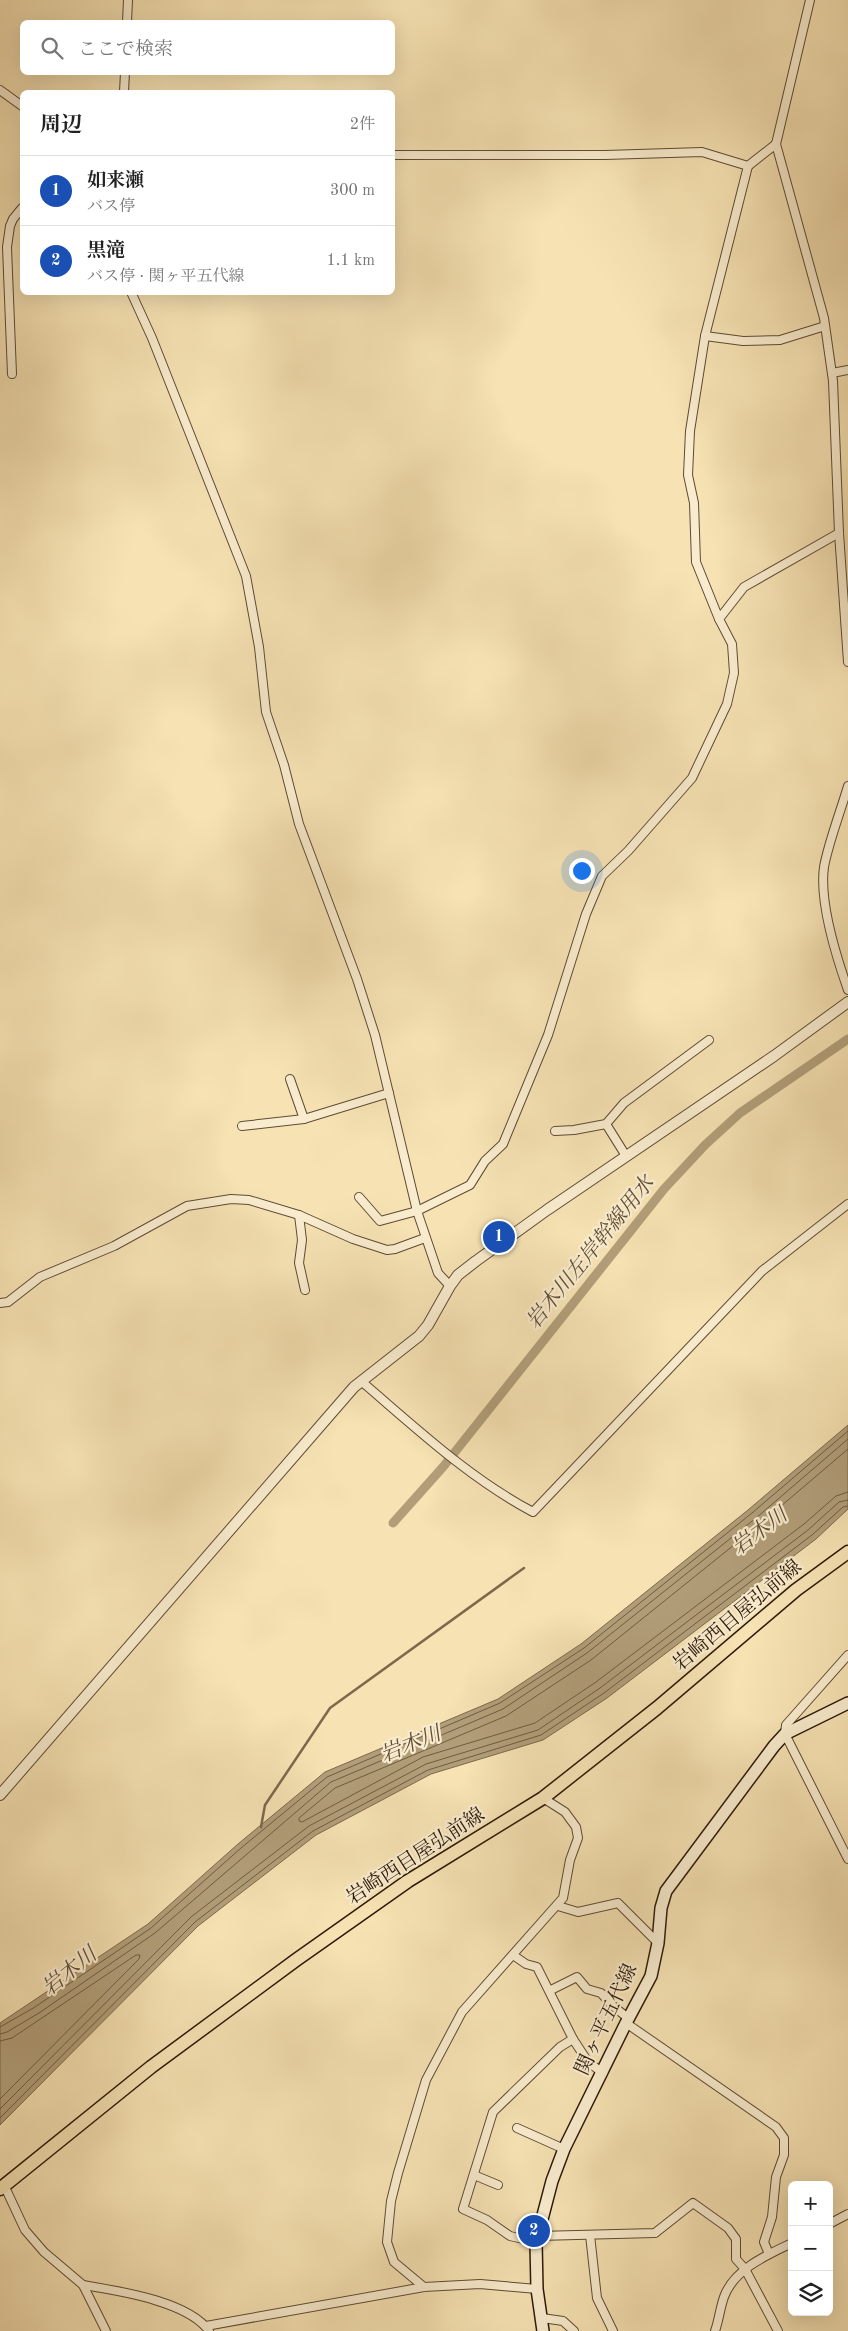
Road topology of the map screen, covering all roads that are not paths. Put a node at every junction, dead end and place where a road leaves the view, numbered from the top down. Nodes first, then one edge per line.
1 (128, 0) edge
2 (810, 0) edge
3 (127, 20) edge
4 (125, 75) edge
5 (0, 90) edge
6 (124, 90) edge
7 (20, 105) edge
8 (776, 144) junction
9 (395, 155) edge
10 (748, 166) junction
11 (20, 210) edge
12 (131, 295) edge
13 (826, 326) junction
14 (705, 336) junction
15 (848, 370) edge
16 (832, 373) junction
17 (12, 374) dead end
18 (839, 533) junction
19 (719, 619) junction
20 (848, 662) edge
21 (848, 786) edge
22 (848, 990) edge
23 (848, 1002) edge
24 (709, 1040) dead end
25 (290, 1079) dead end
26 (389, 1093) junction
27 (304, 1119) junction
28 (606, 1124) junction
29 (242, 1126) dead end
30 (555, 1131) dead end
31 (626, 1156) junction
32 (359, 1197) dead end
33 (848, 1204) edge
34 (416, 1210) junction
35 (299, 1215) junction
36 (425, 1238) junction
37 (450, 1286) junction
38 (305, 1290) dead end
39 (0, 1303) edge
40 (361, 1381) junction
41 (848, 1552) edge
42 (848, 1655) edge
43 (848, 1703) edge
44 (785, 1734) junction
45 (0, 1795) edge
46 (543, 1798) junction
47 (848, 1859) edge
48 (558, 1906) junction
49 (658, 1943) junction
50 (513, 1955) junction
51 (551, 1990) junction
52 (627, 2020) junction
53 (573, 2039) junction
54 (603, 2073) junction
55 (517, 2128) dead end
56 (564, 2150) junction
57 (474, 2175) junction
58 (498, 2185) dead end
59 (2, 2187) edge
60 (848, 2214) edge
61 (833, 2222) edge
62 (590, 2235) junction
63 (537, 2239) junction
64 (788, 2245) edge
65 (769, 2254) junction
66 (745, 2269) junction
67 (83, 2285) junction
68 (424, 2287) junction
69 (536, 2289) junction
70 (542, 2318) junction
71 (207, 2328) edge
72 (106, 2331) edge
73 (543, 2331) edge
74 (574, 2331) edge
75 (613, 2331) edge
76 (715, 2331) edge
77 (778, 2331) edge

1 - 3 street
2 - 8 street
4 - 6 street
5 - 7 street
8 - 10 street
8 - 13 street
9 - 10 street
10 - 14 street
11 - 17 street
12 - 26 street
13 - 14 street
13 - 16 street
14 - 19 street
15 - 16 street
16 - 18 street
18 - 19 street
18 - 20 street
19 - 34 street
21 - 22 street
23 - 31 street
24 - 28 street
25 - 27 street
26 - 27 street
26 - 34 street
27 - 29 street
28 - 30 street
28 - 31 street
31 - 37 street
32 - 34 street
33 - 40 street
34 - 36 street
35 - 36 street
35 - 38 street
35 - 39 street
36 - 37 street
37 - 40 street
40 - 45 street
41 - 46 main road, 岩崎西目屋弘前線
42 - 44 street
43 - 44 main road, 関ヶ平五代線
44 - 47 street
44 - 49 main road, 関ヶ平五代線
46 - 48 street
46 - 59 main road, 岩崎西目屋弘前線
48 - 49 street
48 - 50 street
49 - 52 main road, 関ヶ平五代線
50 - 51 street
50 - 68 street
51 - 52 street
51 - 53 street
52 - 54 main road, 関ヶ平五代線
52 - 65 street
53 - 54 street
53 - 57 street
54 - 56 main road, 関ヶ平五代線
55 - 56 street
56 - 63 main road, 関ヶ平五代線
57 - 58 street
57 - 63 street
59 - 67 street
60 - 61 street
62 - 63 street
62 - 66 street
62 - 75 street
63 - 69 main road, 関ヶ平五代線
64 - 65 street
65 - 66 street
66 - 76 street
66 - 77 street
67 - 71 street
67 - 72 street
68 - 69 street
68 - 71 street
69 - 70 main road, 関ヶ平五代線
70 - 73 main road, 関ヶ平五代線
70 - 74 street

